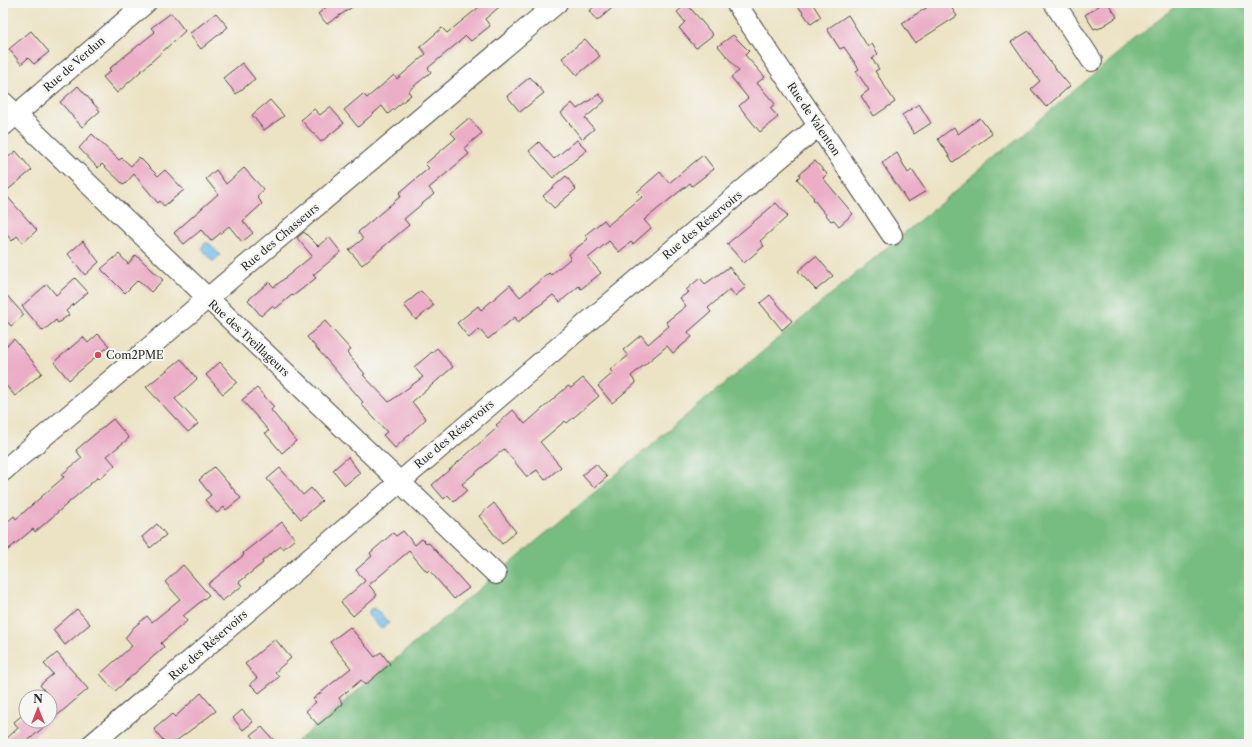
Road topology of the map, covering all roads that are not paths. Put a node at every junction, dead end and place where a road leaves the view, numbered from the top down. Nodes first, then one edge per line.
1 (146, 3) edge
2 (557, 3) edge
3 (736, 3) edge
4 (1054, 3) edge
5 (1092, 61) dead end
6 (7, 114) edge
7 (818, 126) junction
8 (892, 235) dead end
9 (208, 298) junction
10 (3, 471) edge
11 (400, 480) junction
12 (496, 574) dead end
13 (92, 744) edge

1 - 6 street, Rue de Verdun
2 - 9 street, Rue des Chasseurs
3 - 7 street, Rue de Valenton
4 - 5 street
6 - 9 street, Rue des Treillageurs
7 - 8 street, Rue de Valenton
7 - 11 street, Rue des Réservoirs
9 - 10 street, Rue des Chasseurs
9 - 11 street, Rue des Treillageurs
11 - 12 street, Rue des Treillageurs
11 - 13 street, Rue des Réservoirs

